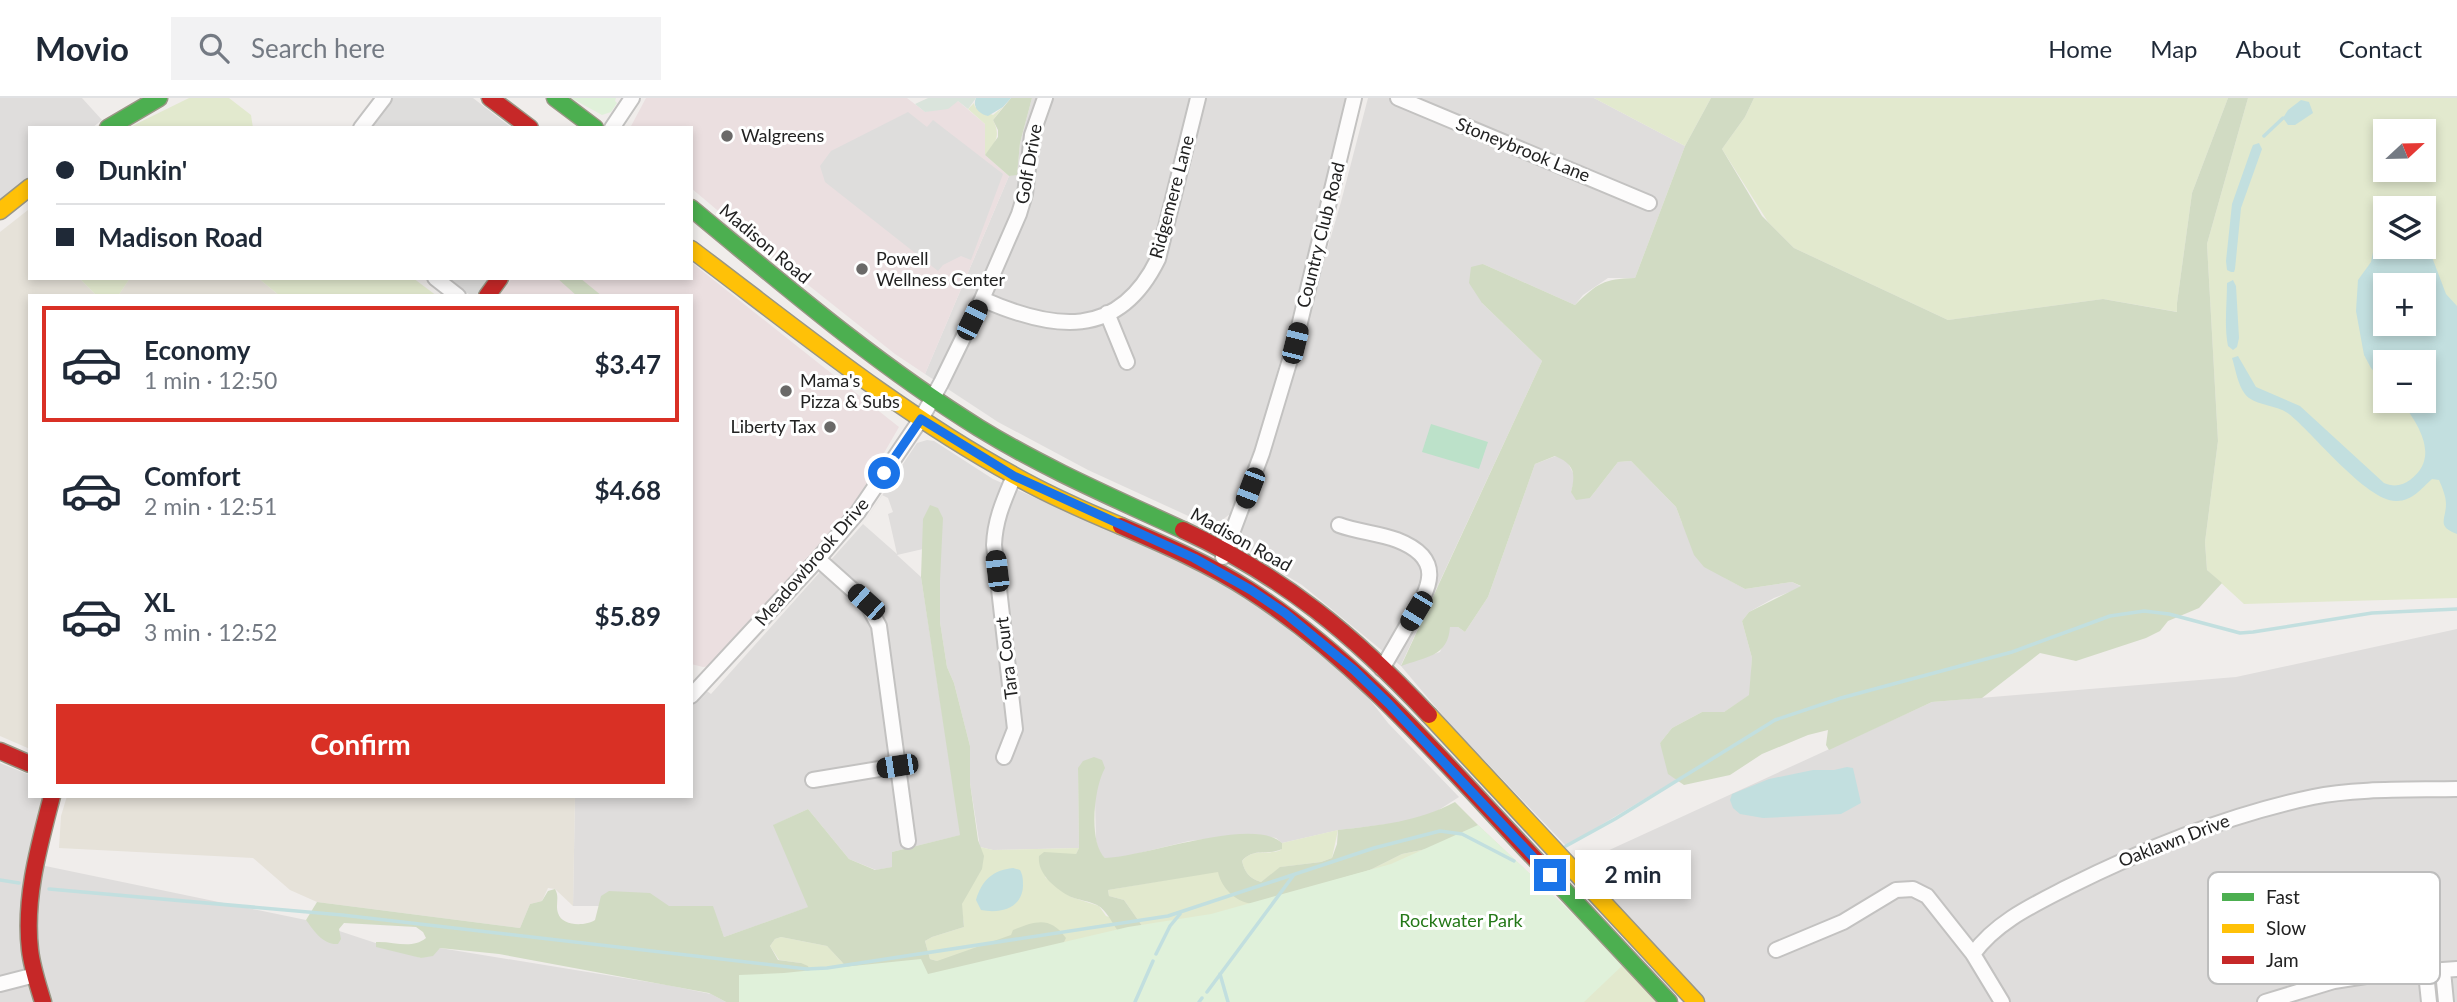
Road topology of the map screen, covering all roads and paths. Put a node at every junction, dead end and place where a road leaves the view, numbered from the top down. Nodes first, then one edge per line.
1 (159, 98) edge
2 (384, 98) edge
3 (490, 98) edge
4 (555, 98) edge
5 (632, 98) edge
6 (1045, 98) edge
7 (1198, 98) edge
8 (1354, 98) edge
9 (1398, 98) edge
10 (111, 126) edge
11 (363, 126) edge
12 (527, 126) edge
13 (591, 126) edge
14 (613, 126) edge
15 (28, 189) edge
16 (1648, 202) dead end
17 (693, 210) edge
18 (0, 211) edge
19 (693, 250) edge
20 (438, 280) edge
21 (455, 294) edge
22 (982, 299) junction
23 (1107, 313) junction
24 (1127, 362) dead end
25 (933, 399) junction
26 (921, 419) junction
27 (1014, 476) junction
28 (1339, 525) dead end
29 (1226, 550) junction
30 (818, 559) junction
31 (1217, 570) junction
32 (1382, 669) junction
33 (693, 694) edge
34 (0, 751) edge
35 (1004, 757) dead end
36 (28, 763) edge
37 (897, 766) junction
38 (813, 780) dead end
39 (2457, 789) edge
40 (52, 798) edge
41 (908, 841) dead end
42 (1776, 950) dead end
43 (1973, 954) junction
44 (2450, 970) edge
45 (35, 975) junction
46 (0, 984) edge
47 (2324, 984) edge
48 (2427, 984) edge
49 (43, 1002) edge
50 (1669, 1002) edge
51 (1696, 1002) edge
52 (2002, 1002) edge
53 (2265, 1002) edge
54 (2429, 1002) edge
55 (2446, 1002) edge

1 - 10 main road
2 - 11 street
3 - 12 main road
4 - 13 main road
5 - 14 street
6 - 22 street, Golf Drive
7 - 23 street, Ridgemere Lane
8 - 29 street, Country Club Road
9 - 16 street, Stoneybrook Lane
15 - 18 main road
17 - 25 main road, Madison Road
19 - 26 main road
20 - 21 street
22 - 23 street, Ridgemere Lane
22 - 25 street, Golf Drive
23 - 24 street
25 - 26 street, Golf Drive
25 - 29 main road, Madison Road
26 - 27 main road
26 - 30 street, Meadowbrook Drive
27 - 31 main road
27 - 35 street, Tara Court
28 - 32 street
29 - 31 street, Country Club Road
29 - 32 main road, Madison Road
30 - 33 street, Meadowbrook Drive
30 - 37 street
31 - 50 main road
32 - 51 main road, Madison Road
34 - 36 main road
37 - 38 street
37 - 41 street
39 - 43 street, Oaklawn Drive
40 - 45 main road
42 - 43 street
43 - 52 street
44 - 55 street
45 - 46 street
45 - 49 main road
47 - 53 street
48 - 54 street

